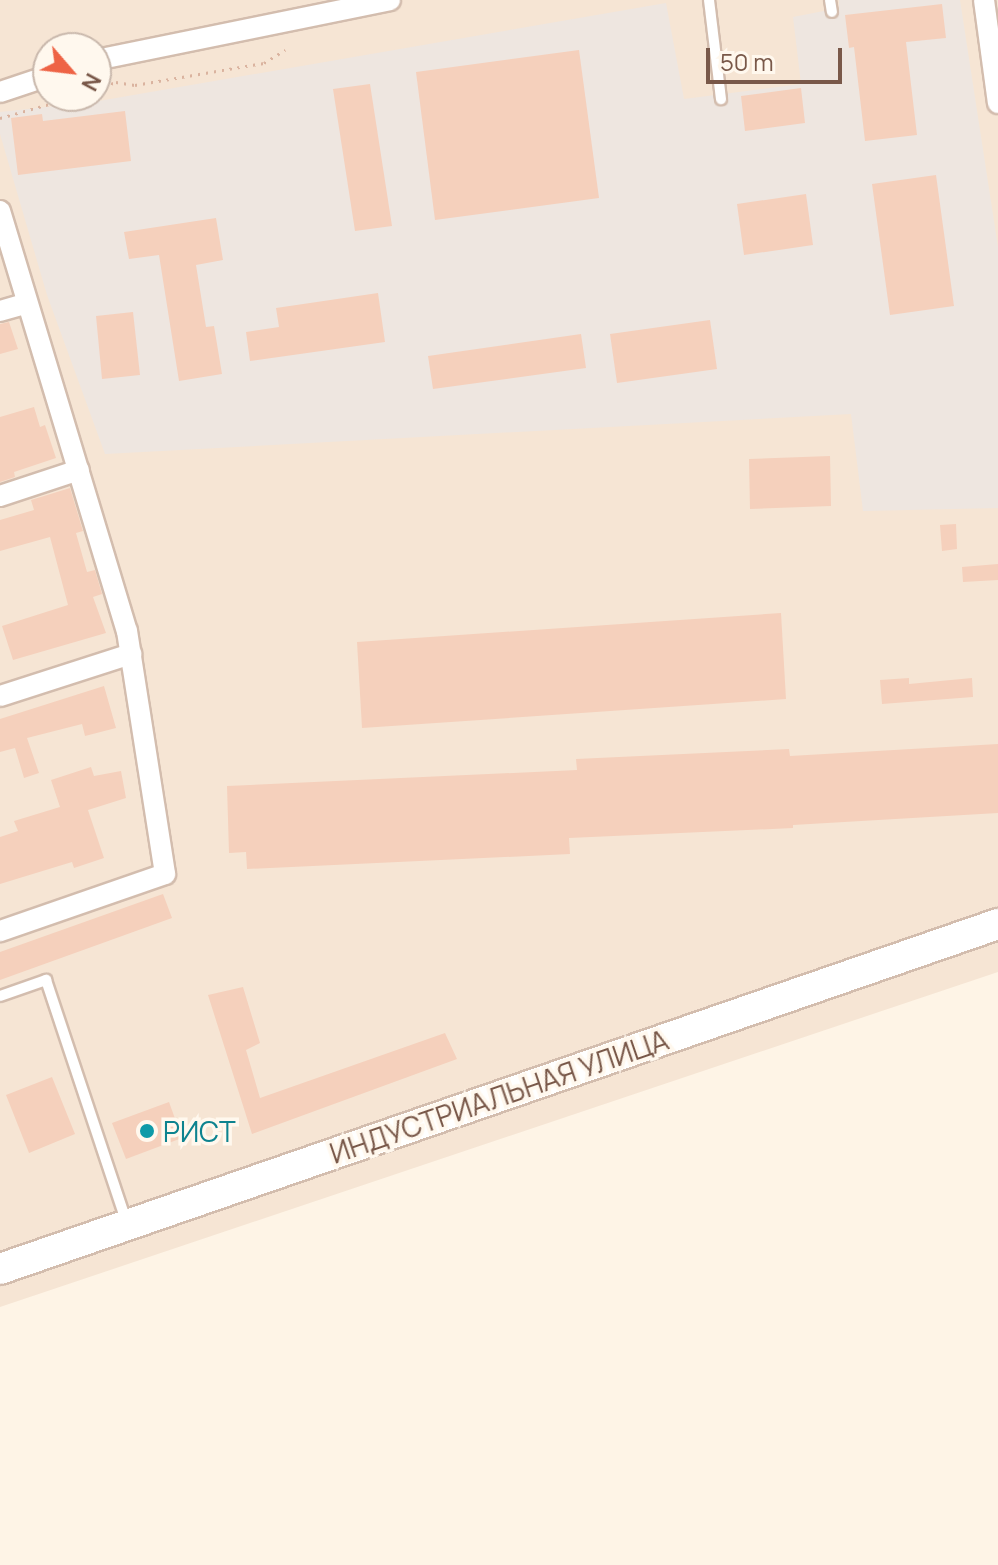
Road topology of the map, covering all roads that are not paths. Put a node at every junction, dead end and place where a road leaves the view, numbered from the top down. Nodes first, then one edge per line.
1 (390, 0) edge
2 (709, 0) edge
3 (984, 0) edge
4 (112, 57) edge
5 (32, 81) edge
6 (0, 92) edge
7 (721, 99) dead end
8 (998, 103) edge
9 (0, 211) edge
10 (25, 304) junction
11 (0, 311) edge
12 (79, 470) junction
13 (0, 496) edge
14 (131, 654) junction
15 (0, 696) edge
16 (998, 924) edge
17 (0, 931) edge
18 (0, 996) edge
19 (127, 1225) junction
20 (0, 1269) edge

1 - 4 street
2 - 7 lane
3 - 8 street
5 - 6 street
9 - 10 street
10 - 11 street
10 - 12 street
12 - 13 street
12 - 14 street
14 - 15 street
14 - 17 street
16 - 19 main road, ИНДУСТРИАЛЬНАЯ УЛИЦА
18 - 19 lane
19 - 20 main road, ИНДУСТРИАЛЬНАЯ УЛИЦА

